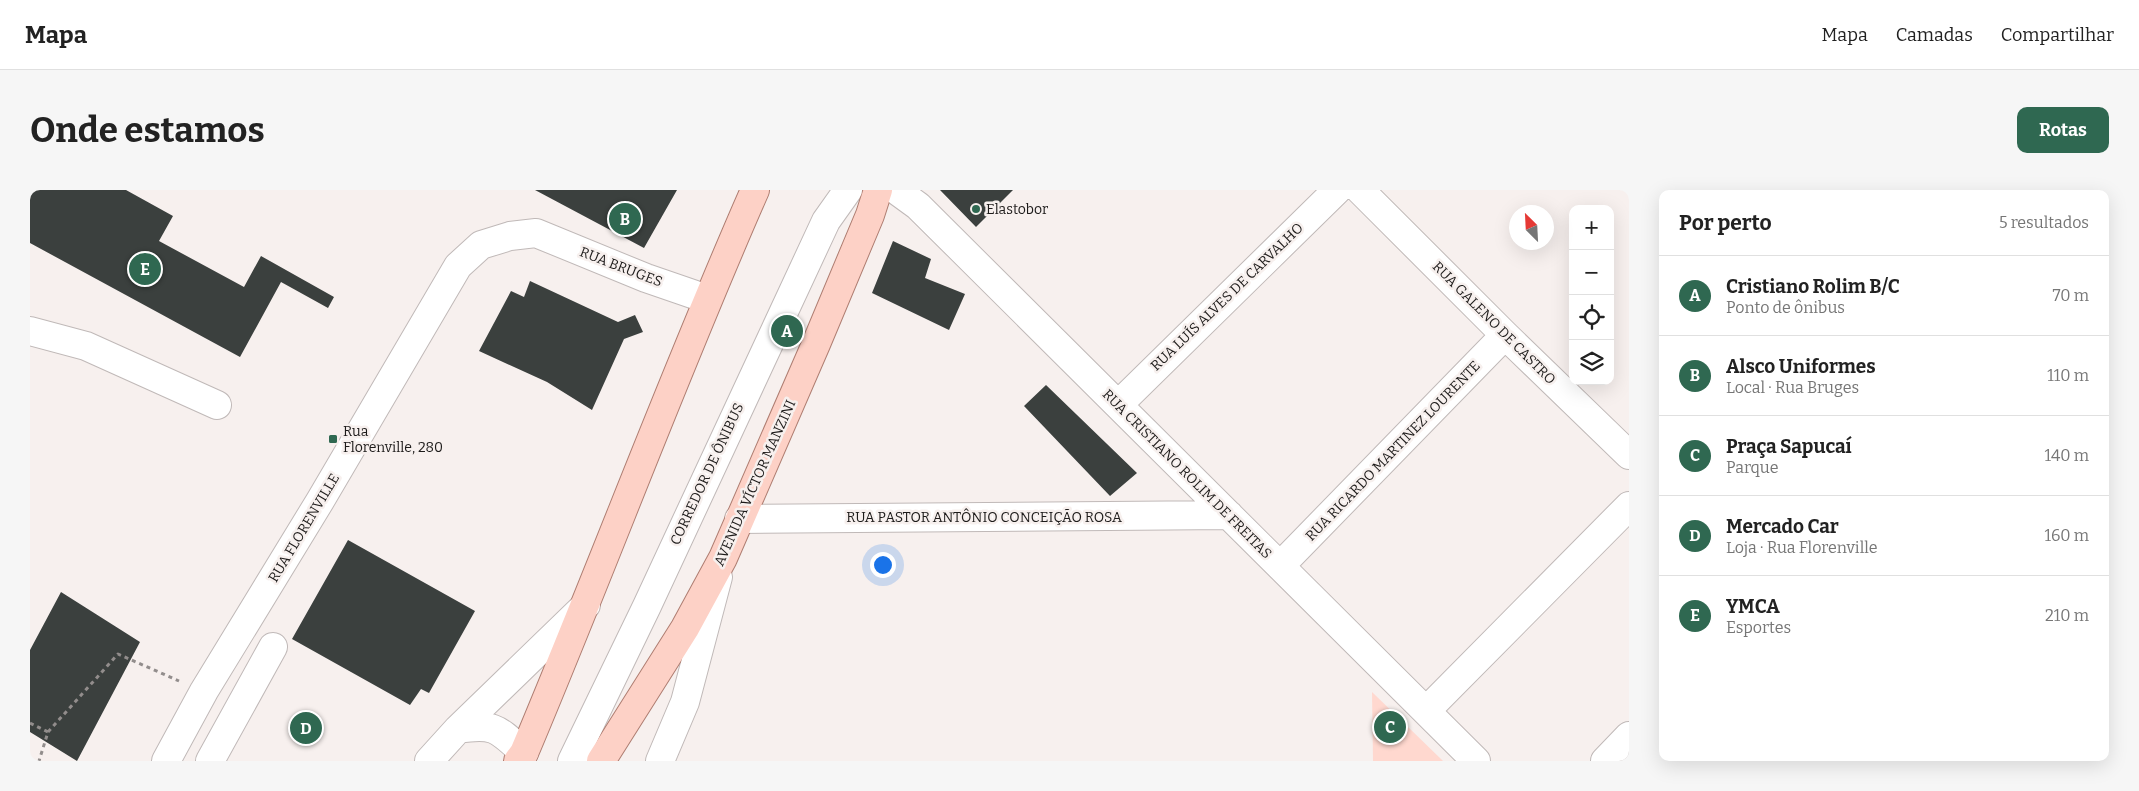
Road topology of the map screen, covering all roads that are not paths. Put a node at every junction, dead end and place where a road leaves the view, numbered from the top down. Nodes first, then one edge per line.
1 (755, 190) edge
2 (848, 190) edge
3 (878, 190) edge
4 (896, 190) edge
5 (1337, 190) edge
6 (1360, 190) edge
7 (536, 233) joint
8 (707, 299) junction
9 (30, 331) edge
10 (1505, 336) junction
11 (217, 405) dead end
12 (1118, 405) junction
13 (1629, 456) edge
14 (1629, 506) edge
15 (1229, 515) junction
16 (739, 519) junction
17 (723, 558) junction
18 (1280, 566) junction
19 (586, 605) junction
20 (242, 629) junction
21 (1426, 710) junction
22 (458, 729) junction
23 (1629, 736) edge
24 (521, 757) edge
25 (215, 759) edge
26 (166, 761) edge
27 (429, 761) edge
28 (572, 761) edge
29 (601, 761) edge
30 (660, 761) edge
31 (1476, 761) edge
32 (1605, 761) edge

1 - 8 main road
2 - 28 street, CORREDOR DE ÔNIBUS
3 - 16 main road, AVENIDA VÍCTOR MANZINI
4 - 12 street, RUA CRISTIANO ROLIM DE FREITAS
5 - 12 street, RUA LUÍS ALVES DE CARVALHO
6 - 10 street, RUA GALENO DE CASTRO
7 - 8 street, RUA BRUGES
7 - 20 street, RUA FLORENVILLE
8 - 19 main road
9 - 11 street
10 - 13 street, RUA GALENO DE CASTRO
10 - 18 street, RUA RICARDO MARTINEZ LOURENTE
12 - 15 street, RUA CRISTIANO ROLIM DE FREITAS
14 - 21 street
15 - 16 street, RUA PASTOR ANTÔNIO CONCEIÇÃO ROSA
15 - 18 street, RUA CRISTIANO ROLIM DE FREITAS
16 - 17 main road, AVENIDA VÍCTOR MANZINI
17 - 29 main road, AVENIDA VÍCTOR MANZINI
17 - 30 street
18 - 21 street, RUA CRISTIANO ROLIM DE FREITAS
19 - 22 street
19 - 24 main road
20 - 25 street
20 - 26 street, RUA FLORENVILLE
21 - 31 street, RUA CRISTIANO ROLIM DE FREITAS
22 - 24 street
22 - 27 street
23 - 32 street

